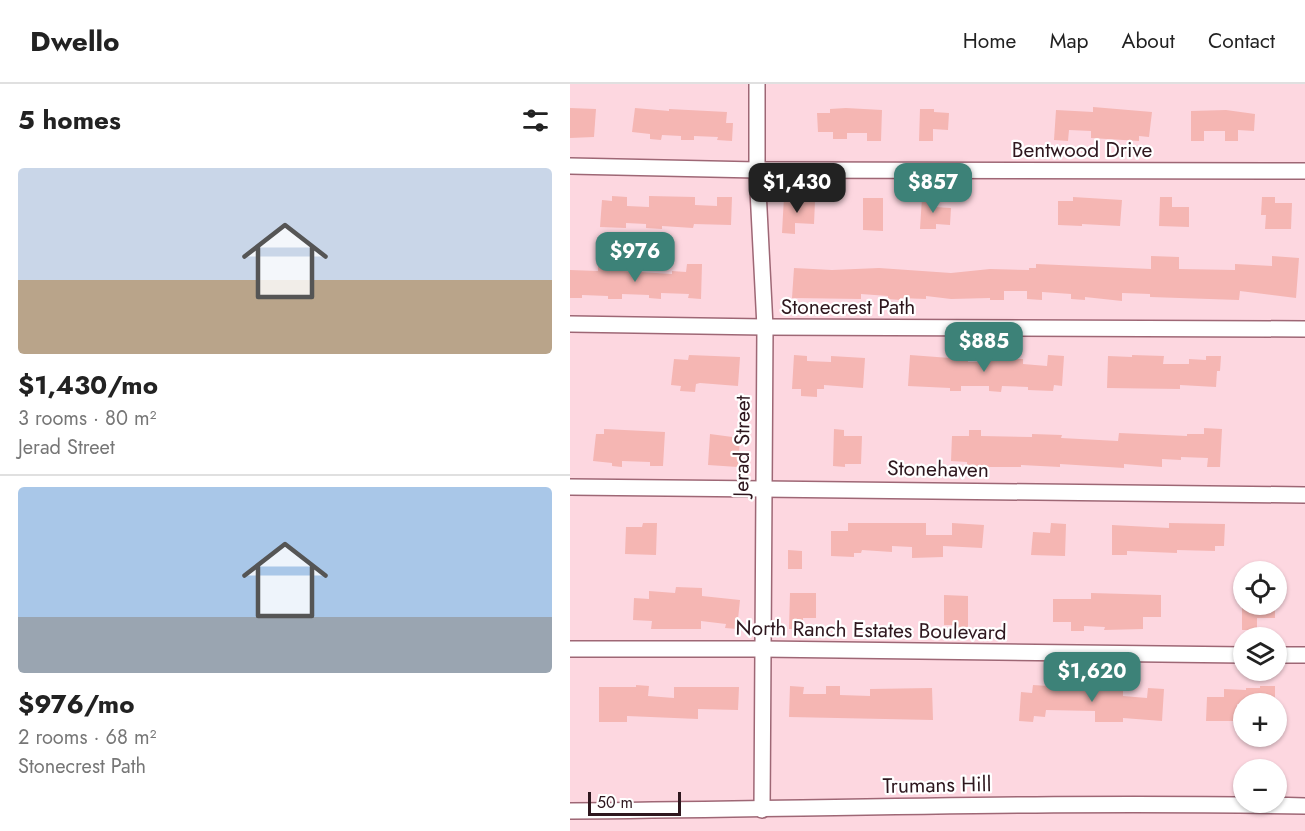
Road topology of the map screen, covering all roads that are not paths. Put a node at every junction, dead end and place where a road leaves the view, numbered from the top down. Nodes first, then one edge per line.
1 (757, 84) edge
2 (570, 166) edge
3 (757, 170) junction
4 (1305, 171) edge
5 (570, 324) edge
6 (765, 327) junction
7 (1305, 329) edge
8 (570, 487) edge
9 (763, 488) junction
10 (1305, 495) edge
11 (762, 649) junction
12 (570, 650) edge
13 (1233, 655) edge
14 (1287, 655) edge
15 (1305, 655) edge
16 (1305, 806) edge
17 (762, 810) junction
18 (570, 811) edge

1 - 3 street, Jerad Street
2 - 3 street, Bentwood Drive
3 - 4 street, Bentwood Drive
3 - 6 street, Jerad Street
5 - 6 street, Stonecrest Path
6 - 7 street, Stonecrest Path
6 - 9 street, Jerad Street
8 - 9 street, Stonehaven
9 - 10 street, Stonehaven
9 - 11 street, Jerad Street
11 - 12 street, North Ranch Estates Boulevard
11 - 13 street, North Ranch Estates Boulevard
11 - 17 street, Jerad Street
14 - 15 street
16 - 17 street, Trumans Hill
17 - 18 street, Trumans Hill

